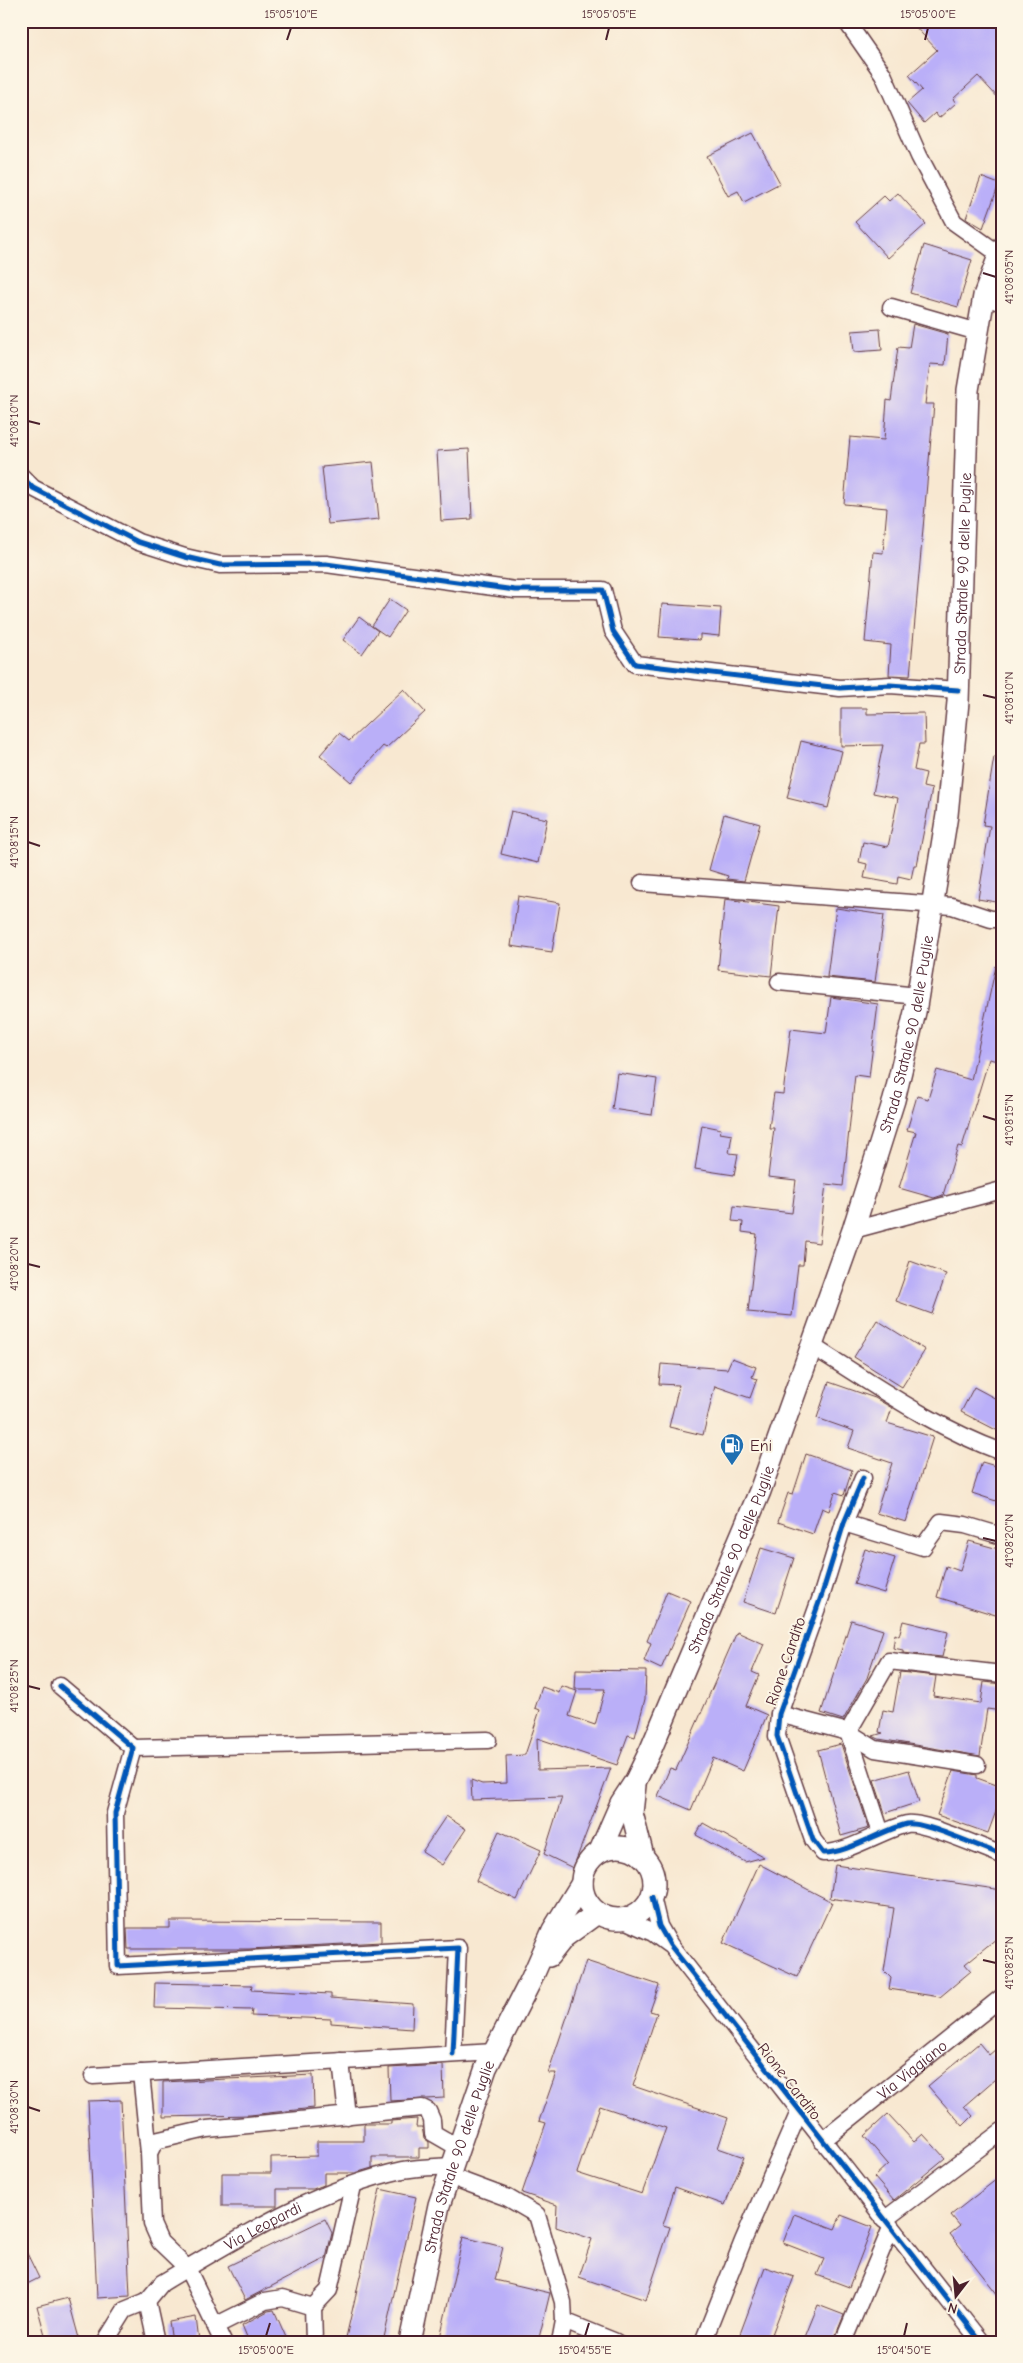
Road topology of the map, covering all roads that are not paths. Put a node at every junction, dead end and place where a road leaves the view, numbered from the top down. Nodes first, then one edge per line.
1 (846, 21) edge
2 (1001, 251) edge
3 (993, 300) edge
4 (891, 307) dead end
5 (978, 332) junction
6 (21, 476) edge
7 (958, 690) junction
8 (642, 883) dead end
9 (934, 906) junction
10 (1002, 919) edge
11 (779, 982) dead end
12 (918, 996) junction
13 (1002, 1190) edge
14 (853, 1230) junction
15 (812, 1346) junction
16 (1002, 1452) edge
17 (863, 1478) dead end
18 (844, 1523) junction
19 (1002, 1536) edge
20 (1002, 1674) edge
21 (60, 1686) dead end
22 (779, 1714) junction
23 (848, 1732) junction
24 (488, 1740) dead end
25 (133, 1748) junction
26 (977, 1765) dead end
27 (636, 1780) junction
28 (881, 1833) junction
29 (600, 1852) junction
30 (1002, 1855) edge
31 (643, 1856) junction
32 (582, 1883) junction
33 (652, 1897) junction
34 (597, 1912) junction
35 (622, 1920) junction
36 (670, 1945) junction
37 (531, 1980) junction
38 (1002, 1997) edge
39 (494, 2052) junction
40 (453, 2054) junction
41 (341, 2061) junction
42 (140, 2074) junction
43 (93, 2076) dead end
44 (800, 2112) junction
45 (347, 2116) junction
46 (1002, 2131) edge
47 (822, 2141) junction
48 (149, 2153) junction
49 (454, 2163) junction
50 (352, 2186) junction
51 (887, 2224) junction
52 (187, 2268) junction
53 (147, 2301) junction
54 (313, 2307) junction
55 (564, 2321) junction
56 (217, 2325) junction
57 (105, 2342) edge
58 (156, 2342) edge
59 (223, 2342) edge
60 (314, 2342) edge
61 (410, 2342) edge
62 (560, 2342) edge
63 (616, 2342) edge
64 (703, 2342) edge
65 (843, 2342) edge
66 (981, 2342) edge

1 - 2 street
2 - 3 main road, Strada Statale 90 delle Puglie
3 - 5 main road, Strada Statale 90 delle Puglie
4 - 5 street
5 - 7 main road, Strada Statale 90 delle Puglie
6 - 7 street
7 - 9 main road, Strada Statale 90 delle Puglie
8 - 9 street
9 - 10 street
9 - 12 main road, Strada Statale 90 delle Puglie
11 - 12 street
12 - 14 main road, Strada Statale 90 delle Puglie
13 - 14 street
14 - 15 main road, Strada Statale 90 delle Puglie
15 - 16 street
15 - 27 main road, Strada Statale 90 delle Puglie
17 - 18 street, Rione Cardito
18 - 19 street
18 - 22 street, Rione Cardito
20 - 23 street
21 - 25 street
22 - 23 street
22 - 28 street, Rione Cardito
23 - 26 street
23 - 28 street
24 - 25 street
25 - 40 street
27 - 29 main road, Strada Statale 90 delle Puglie
27 - 31 main road, Strada Statale 90 delle Puglie
28 - 30 street, Rione Cardito
29 - 31 main road
29 - 32 main road, Strada Statale 90 delle Puglie
31 - 33 main road, Strada Statale 90 delle Puglie
32 - 34 main road
32 - 37 main road, Strada Statale 90 delle Puglie
33 - 35 main road
33 - 36 street, Rione Cardito
34 - 35 main road
34 - 37 main road, Strada Statale 90 delle Puglie
35 - 36 street, Rione Cardito
36 - 44 street, Rione Cardito
37 - 39 main road, Strada Statale 90 delle Puglie
38 - 47 street, Via Viggiano
39 - 40 street
39 - 49 main road, Strada Statale 90 delle Puglie
40 - 41 street
41 - 42 street
41 - 45 street
42 - 43 street
42 - 48 street
44 - 47 street, Rione Cardito
44 - 64 street, Rione Cardito
45 - 48 street
45 - 49 street
46 - 51 street
47 - 51 street, Rione Cardito
48 - 52 street
49 - 50 street, Via Leopardi
49 - 55 street
49 - 61 main road, Strada Statale 90 delle Puglie
50 - 52 street, Via Leopardi
50 - 54 street
51 - 65 street
51 - 66 street, Rione Cardito
52 - 53 street, Via Leopardi
52 - 56 street
53 - 57 street, Via Leopardi
53 - 58 street
54 - 56 street
54 - 60 street
55 - 62 street
55 - 63 street
56 - 59 street

